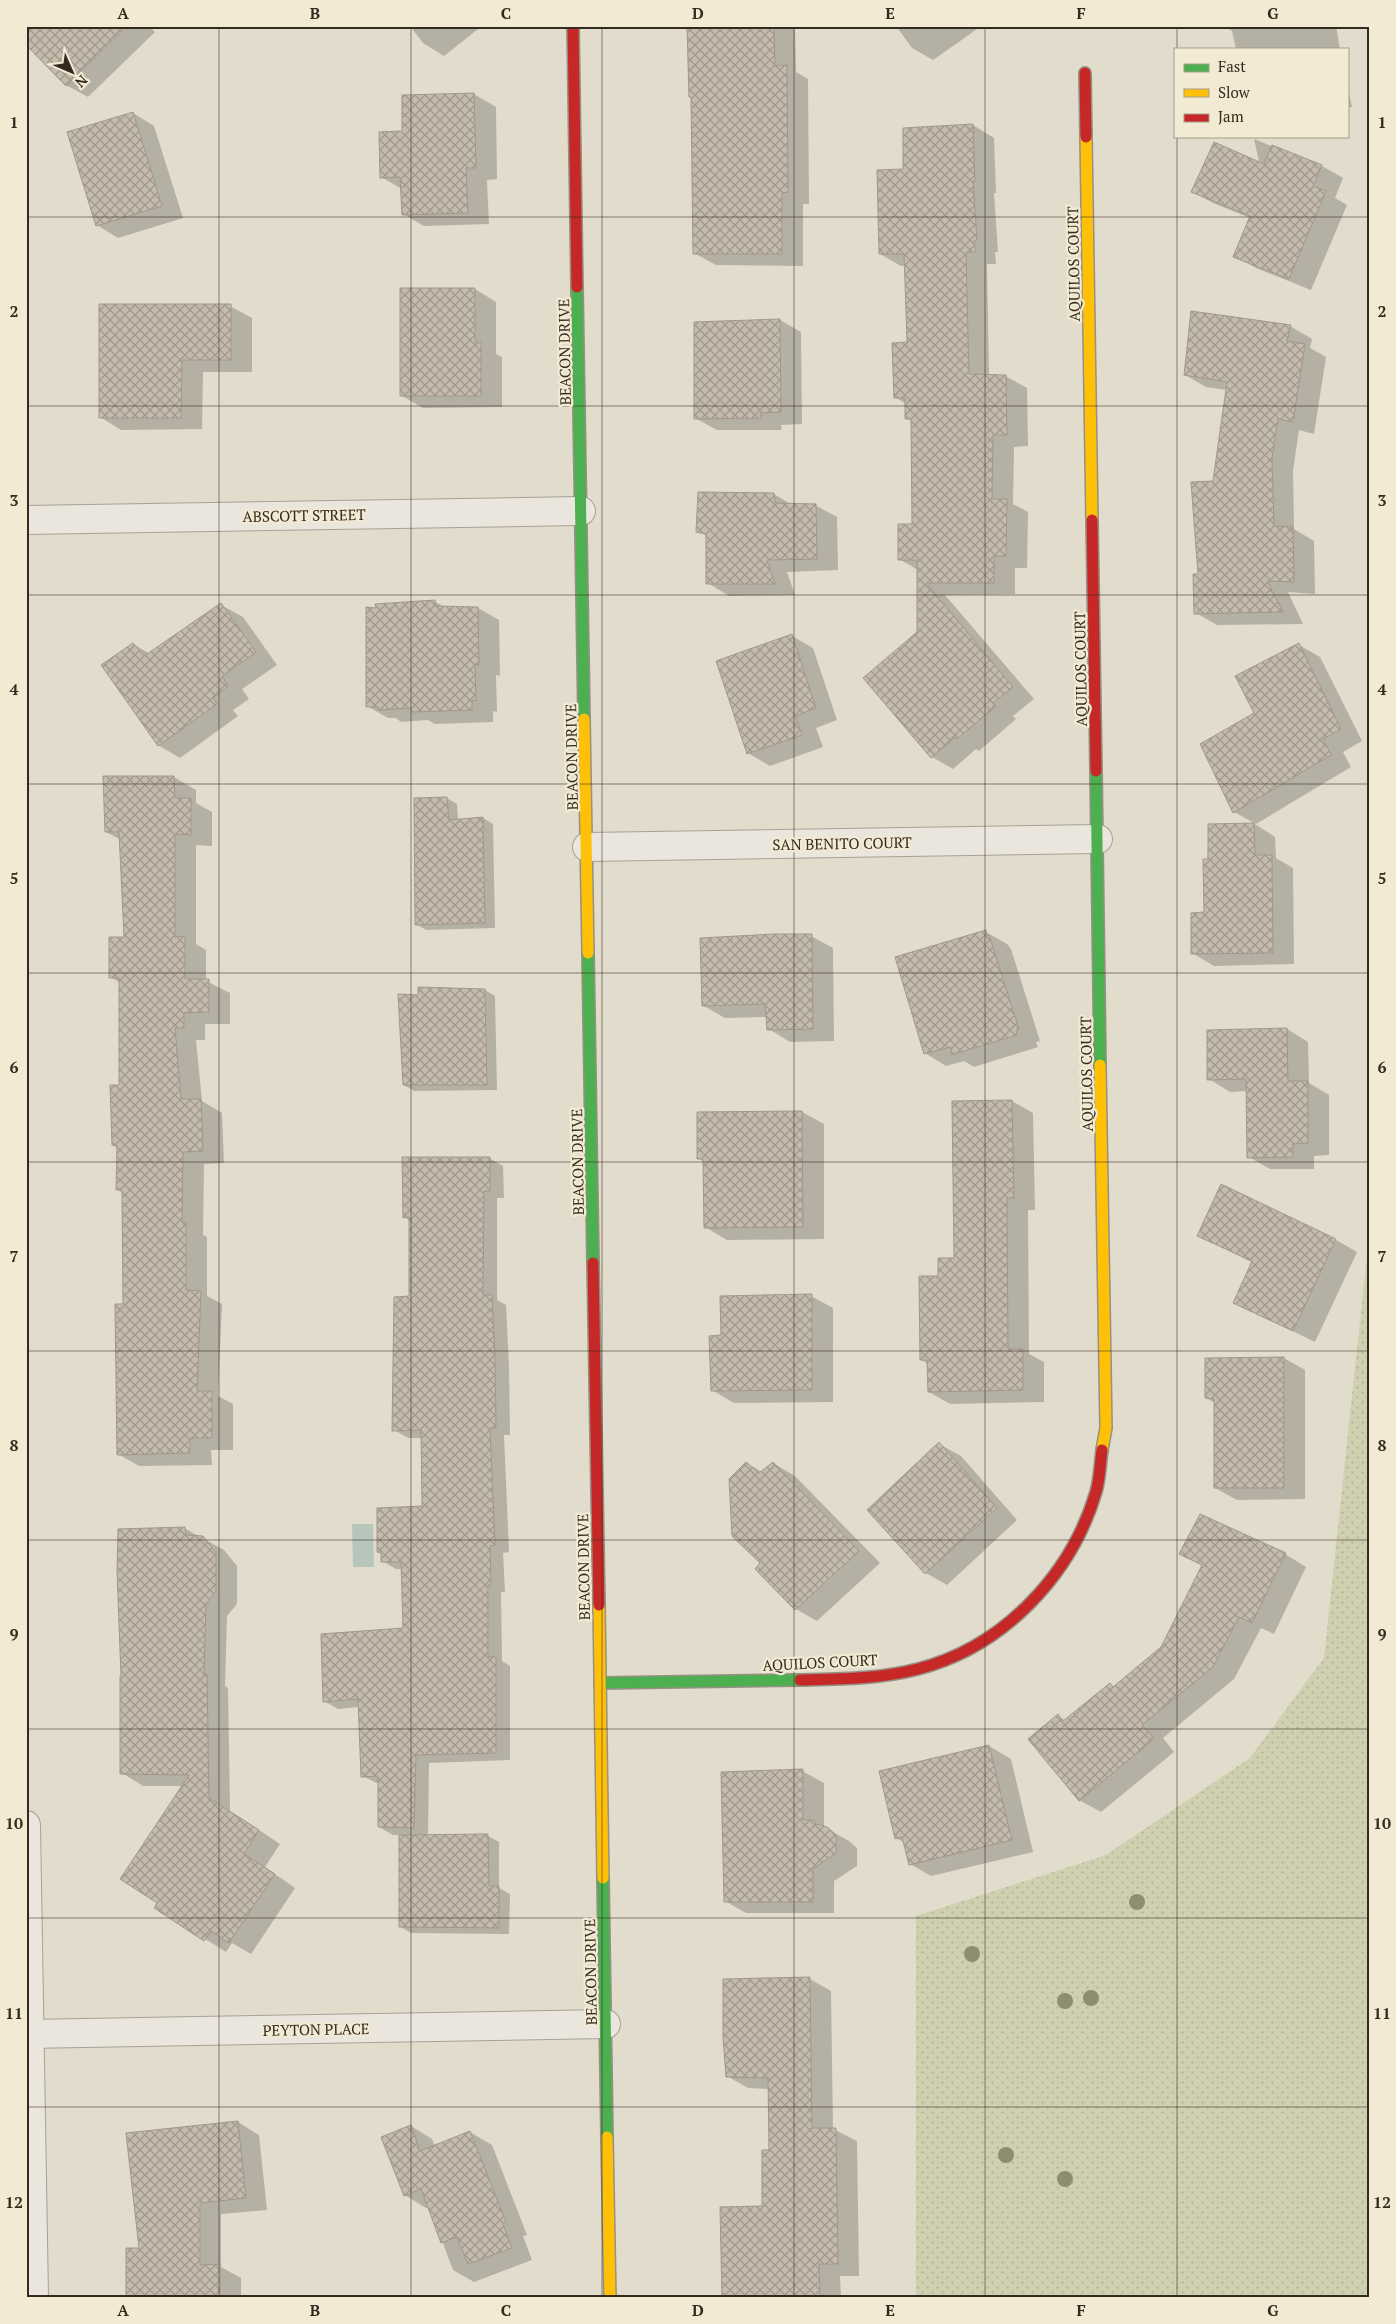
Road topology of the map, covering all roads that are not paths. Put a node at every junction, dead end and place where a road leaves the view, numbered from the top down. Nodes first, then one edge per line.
1 (574, 26) edge
2 (1085, 73) dead end
3 (581, 510) junction
4 (26, 520) edge
5 (1098, 839) junction
6 (587, 847) junction
7 (600, 1683) junction
8 (26, 1825) edge
9 (606, 2024) junction
10 (28, 2034) edge
11 (34, 2298) edge
12 (610, 2298) edge

1 - 3 street, BEACON DRIVE
2 - 5 street, AQUILOS COURT
3 - 4 street, ABSCOTT STREET
3 - 6 street, BEACON DRIVE
5 - 6 street, SAN BENITO COURT
5 - 7 street, AQUILOS COURT
6 - 7 street, BEACON DRIVE
7 - 9 street, BEACON DRIVE
8 - 10 street
9 - 10 street, PEYTON PLACE
9 - 12 street, BEACON DRIVE
10 - 11 street

